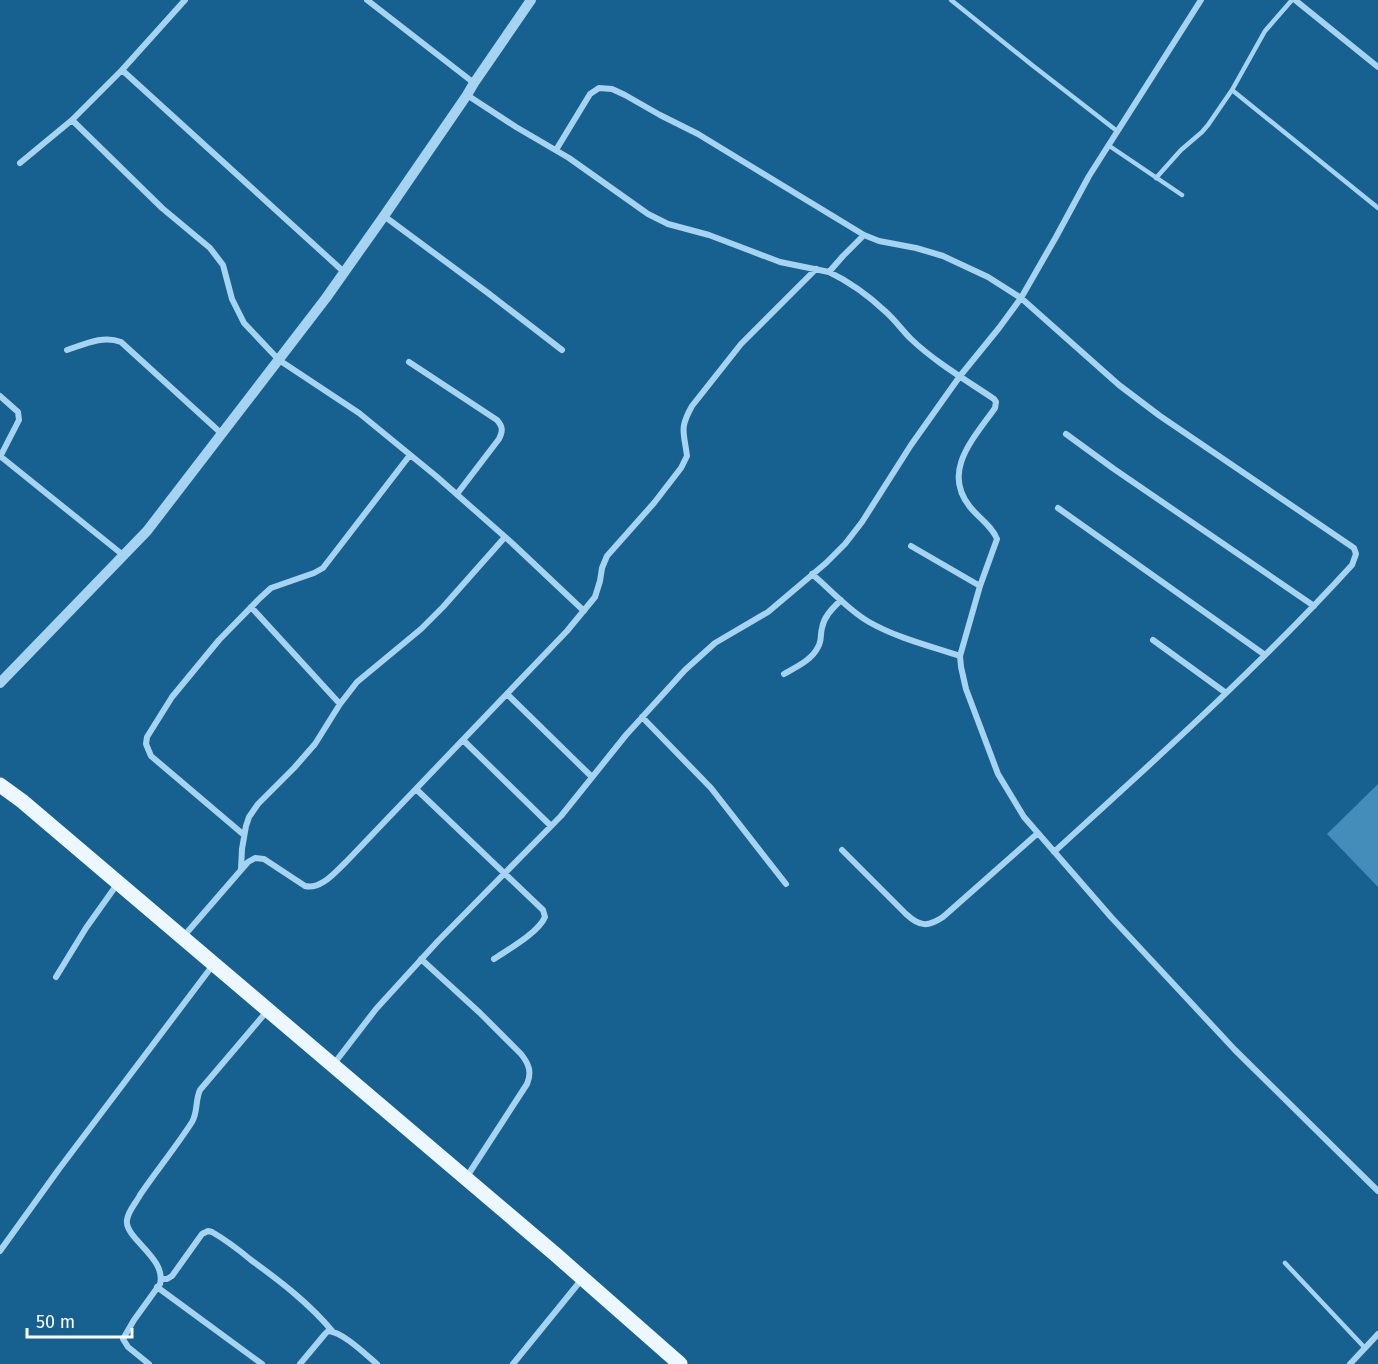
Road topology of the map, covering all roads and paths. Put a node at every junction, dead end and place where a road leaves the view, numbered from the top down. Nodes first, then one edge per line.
1 (367, 0) edge
2 (531, 0) edge
3 (951, 0) edge
4 (1201, 0) edge
5 (1294, 0) edge
6 (181, 1) edge
7 (1378, 67) edge
8 (122, 70) junction
9 (474, 83) junction
10 (1232, 90) junction
11 (467, 95) junction
12 (72, 120) junction
13 (1118, 131) junction
14 (1108, 146) junction
15 (556, 150) junction
16 (20, 163) dead end
17 (1156, 178) junction
18 (1182, 195) dead end
19 (1378, 208) edge
20 (384, 216) junction
21 (864, 235) junction
22 (816, 269) junction
23 (344, 272) junction
24 (829, 272) junction
25 (1021, 298) junction
26 (68, 350) dead end
27 (562, 351) dead end
28 (279, 360) junction
29 (409, 362) dead end
30 (960, 376) junction
31 (0, 396) edge
32 (222, 434) junction
33 (1066, 434) dead end
34 (410, 455) junction
35 (0, 456) edge
36 (457, 494) junction
37 (1058, 508) dead end
38 (505, 537) junction
39 (911, 546) dead end
40 (123, 555) junction
41 (812, 574) junction
42 (980, 586) junction
43 (841, 600) junction
44 (1314, 606) junction
45 (251, 607) junction
46 (585, 611) junction
47 (1153, 640) dead end
48 (1265, 655) junction
49 (960, 656) junction
50 (784, 674) dead end
51 (0, 683) edge
52 (1226, 693) junction
53 (507, 694) junction
54 (340, 704) junction
55 (642, 717) junction
56 (463, 740) junction
57 (592, 777) junction
58 (0, 785) edge
59 (416, 789) junction
60 (551, 826) junction
61 (1038, 833) junction
62 (244, 835) junction
63 (842, 850) dead end
64 (1054, 852) junction
65 (241, 869) junction
66 (505, 873) junction
67 (118, 882) junction
68 (786, 884) dead end
69 (183, 937) junction
70 (421, 959) junction
71 (494, 959) dead end
72 (214, 964) junction
73 (56, 978) dead end
74 (268, 1010) junction
75 (333, 1065) junction
76 (466, 1178) junction
77 (1378, 1191) edge
78 (0, 1251) edge
79 (1285, 1263) dead end
80 (582, 1278) junction
81 (161, 1280) junction
82 (158, 1287) junction
83 (333, 1332) junction
84 (1378, 1334) edge
85 (1365, 1348) junction
86 (149, 1364) edge
87 (262, 1364) edge
88 (300, 1364) edge
89 (377, 1364) edge
90 (513, 1364) edge
91 (680, 1364) edge
92 (1350, 1364) edge

1 - 9 street
2 - 9 street
3 - 13 lane
4 - 13 street
5 - 7 street
5 - 10 lane
6 - 8 street
8 - 12 street
8 - 23 street
9 - 11 street
10 - 17 lane
10 - 19 lane
11 - 15 street
11 - 20 street
12 - 16 street
12 - 28 street
13 - 14 street
14 - 17 lane
14 - 25 street
15 - 21 street
15 - 22 street
17 - 18 lane
20 - 23 street
20 - 27 street
21 - 24 street
21 - 25 street
22 - 24 street
22 - 46 street
23 - 28 street
24 - 30 street
25 - 30 street
25 - 44 street
26 - 32 street
28 - 32 street
28 - 34 street
29 - 36 street
30 - 41 street
30 - 42 street
31 - 35 street
32 - 40 street
33 - 44 street
34 - 36 street
34 - 45 street
35 - 40 street
36 - 38 street
37 - 48 street
38 - 46 street
38 - 54 street
39 - 42 street
40 - 51 street
41 - 43 street
41 - 55 street
42 - 49 street
43 - 49 street
43 - 50 street
44 - 48 street
45 - 54 street
45 - 62 street
46 - 53 street
47 - 52 street
48 - 52 street
49 - 61 street
52 - 64 street
53 - 56 street
53 - 57 street
54 - 62 street
55 - 57 street
55 - 68 street
56 - 59 street
56 - 60 street
57 - 60 street
58 - 67 main road
59 - 65 street
59 - 66 street
60 - 66 street
61 - 63 street
61 - 64 street
62 - 65 street
64 - 77 street
65 - 69 street
66 - 70 street
66 - 71 street
67 - 69 main road
67 - 73 street
69 - 72 main road
70 - 75 street
70 - 76 street
72 - 74 main road
72 - 78 street
74 - 75 main road
74 - 81 street
75 - 76 main road
76 - 80 main road
79 - 85 lane
80 - 90 street
80 - 91 main road
81 - 82 street
81 - 83 street
82 - 86 street
82 - 87 street
83 - 88 street
83 - 89 street
84 - 85 street
85 - 92 street

